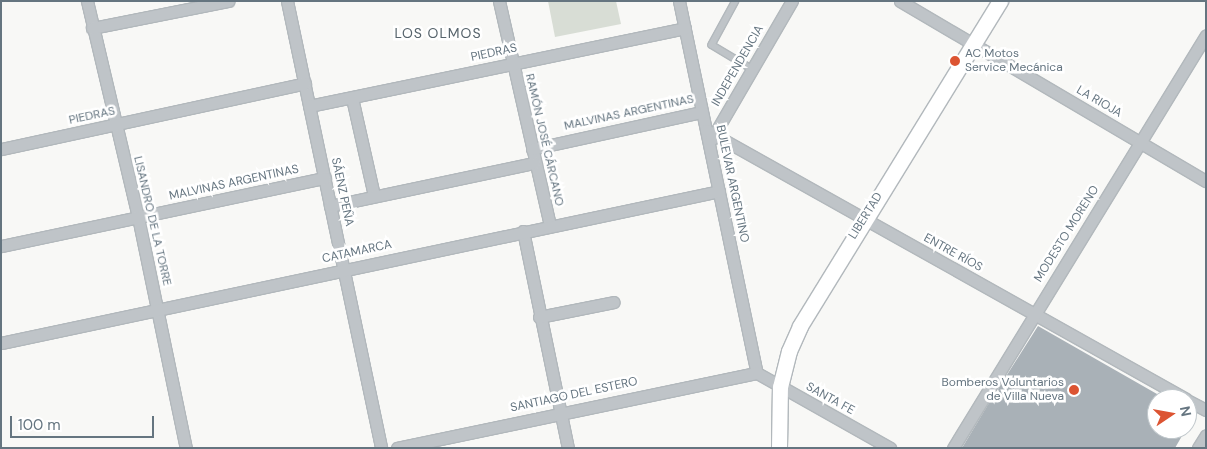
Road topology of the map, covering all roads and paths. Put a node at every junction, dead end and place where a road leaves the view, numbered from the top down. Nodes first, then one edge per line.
1 (87, 1) edge
2 (228, 1) edge
3 (499, 1) edge
4 (679, 1) edge
5 (736, 1) edge
6 (792, 1) edge
7 (900, 1) edge
8 (1000, 1) edge
9 (289, 2) edge
10 (92, 28) junction
11 (685, 28) junction
12 (1206, 35) edge
13 (973, 45) junction
14 (513, 64) junction
15 (752, 70) junction
16 (304, 83) junction
17 (352, 98) junction
18 (310, 106) junction
19 (702, 112) junction
20 (116, 125) junction
21 (710, 136) junction
22 (1141, 142) junction
23 (1, 148) edge
24 (532, 149) junction
25 (534, 163) junction
26 (325, 178) junction
27 (1206, 181) edge
28 (719, 191) junction
29 (374, 196) junction
30 (330, 206) junction
31 (138, 218) junction
32 (864, 219) junction
33 (550, 226) junction
34 (523, 231) junction
35 (1, 246) edge
36 (344, 269) junction
37 (614, 302) dead end
38 (158, 308) junction
39 (1034, 313) junction
40 (540, 317) junction
41 (1, 343) edge
42 (757, 373) junction
43 (780, 387) junction
44 (1168, 389) edge
45 (561, 412) junction
46 (1206, 435) edge
47 (186, 448) edge
48 (381, 448) edge
49 (397, 448) edge
50 (568, 448) edge
51 (779, 448) edge
52 (890, 448) edge
53 (953, 448) edge
54 (1198, 448) edge

1 - 10 street, LISANDRO DE LA TORRE
2 - 10 street
3 - 14 street, RAMÓN JOSÉ CÁRCANO
4 - 11 street, BULEVAR ARGENTINO
5 - 15 lane
6 - 15 street, INDEPENDENCIA
7 - 13 street, LA RIOJA
8 - 13 main road, LIBERTAD
9 - 16 street, SÁENZ PEÑA
10 - 20 street, LISANDRO DE LA TORRE
11 - 14 street, PIEDRAS
11 - 19 street, BULEVAR ARGENTINO
12 - 22 street, MODESTO MORENO
13 - 22 street, LA RIOJA
13 - 32 main road, LIBERTAD
14 - 17 street, PIEDRAS
14 - 24 street, RAMÓN JOSÉ CÁRCANO
15 - 21 street, INDEPENDENCIA
16 - 18 street, SÁENZ PEÑA
16 - 20 street, PIEDRAS
17 - 18 street, PIEDRAS
17 - 29 street
18 - 26 street, SÁENZ PEÑA
19 - 21 street, BULEVAR ARGENTINO
19 - 24 street, MALVINAS ARGENTINAS
20 - 23 street, PIEDRAS
20 - 31 street, LISANDRO DE LA TORRE
21 - 28 street, BULEVAR ARGENTINO
21 - 32 street, ENTRE RÍOS
22 - 27 street, LA RIOJA
22 - 39 street, MODESTO MORENO
24 - 25 street, RAMÓN JOSÉ CÁRCANO
25 - 29 street
25 - 33 street, RAMÓN JOSÉ CÁRCANO
26 - 30 street, SÁENZ PEÑA
26 - 31 street, MALVINAS ARGENTINAS
28 - 33 street, CATAMARCA
28 - 42 street, BULEVAR ARGENTINO
29 - 30 street
30 - 36 street, SÁENZ PEÑA
31 - 35 street, MALVINAS ARGENTINAS
31 - 38 street, LISANDRO DE LA TORRE
32 - 39 street, ENTRE RÍOS
32 - 43 main road, LIBERTAD
33 - 34 street, CATAMARCA
34 - 36 street, CATAMARCA
34 - 40 street
36 - 38 street, CATAMARCA
36 - 48 street, SÁENZ PEÑA
37 - 40 street
38 - 41 street, CATAMARCA
38 - 47 street, LISANDRO DE LA TORRE
39 - 44 street, ENTRE RÍOS
39 - 53 street, MODESTO MORENO
40 - 45 street
42 - 43 street, SANTA FE
42 - 45 street, SANTIAGO DEL ESTERO
43 - 51 main road, LIBERTAD
43 - 52 street, SANTA FE
45 - 49 street, SANTIAGO DEL ESTERO
45 - 50 street
46 - 54 street

